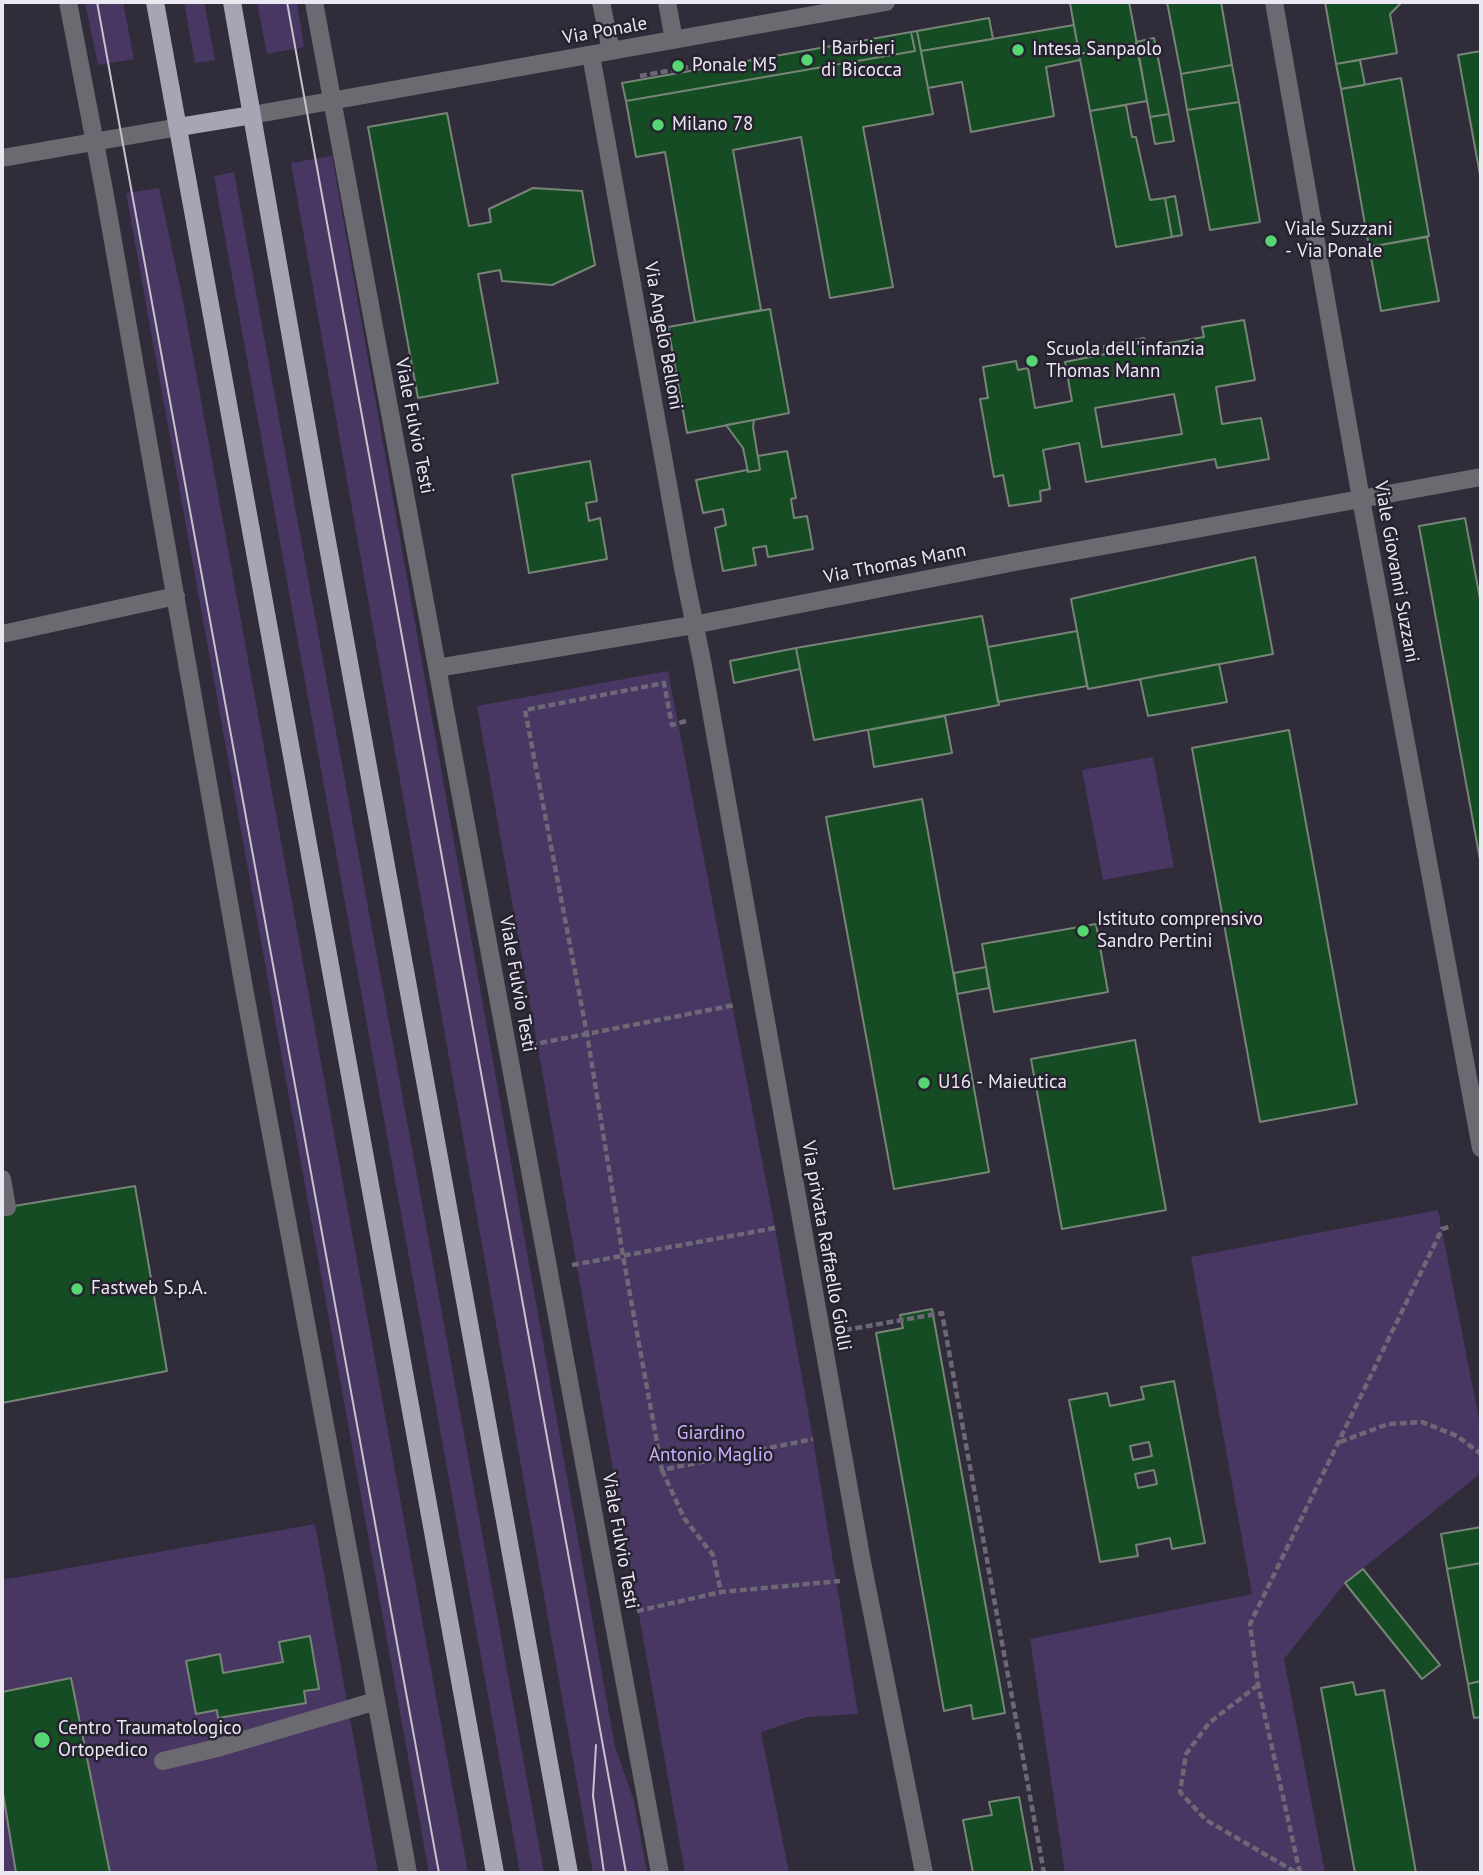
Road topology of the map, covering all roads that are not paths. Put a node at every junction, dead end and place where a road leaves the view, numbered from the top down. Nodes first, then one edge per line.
1 (68, 2) edge
2 (155, 2) edge
3 (232, 2) edge
4 (314, 2) edge
5 (601, 2) edge
6 (667, 2) edge
7 (886, 2) edge
8 (1274, 2) edge
9 (674, 40) junction
10 (611, 51) junction
11 (591, 55) junction
12 (332, 102) junction
13 (252, 115) junction
14 (179, 127) junction
15 (94, 141) junction
16 (2, 158) edge
17 (1481, 477) edge
18 (1361, 499) junction
19 (176, 596) junction
20 (693, 625) junction
21 (2, 634) edge
22 (437, 668) junction
23 (1481, 1148) edge
24 (2, 1179) edge
25 (7, 1207) dead end
26 (376, 1701) junction
27 (163, 1761) dead end
28 (408, 1873) edge
29 (495, 1873) edge
30 (569, 1873) edge
31 (660, 1873) edge
32 (924, 1873) edge

1 - 15 street
2 - 14 main road
3 - 13 main road
4 - 12 street, Viale Fulvio Testi
5 - 10 street
6 - 9 street
7 - 9 street, Via Ponale
8 - 18 street, Viale Giovanni Suzzani
9 - 10 street, Via Ponale
10 - 11 street, Via Ponale
11 - 12 street, Via Ponale
11 - 20 street, Via Angelo Belloni
12 - 13 street
12 - 22 street, Viale Fulvio Testi
13 - 14 main road
13 - 30 main road
14 - 15 street
14 - 29 main road
15 - 16 street
15 - 19 street
17 - 18 street, Via Thomas Mann
18 - 20 street, Via Thomas Mann
18 - 23 street, Viale Giovanni Suzzani
19 - 21 street
19 - 26 street
20 - 22 street, Via Thomas Mann
20 - 32 street, Via privata Raffaello Giolli
22 - 31 street, Viale Fulvio Testi
24 - 25 street
26 - 27 street
26 - 28 street

